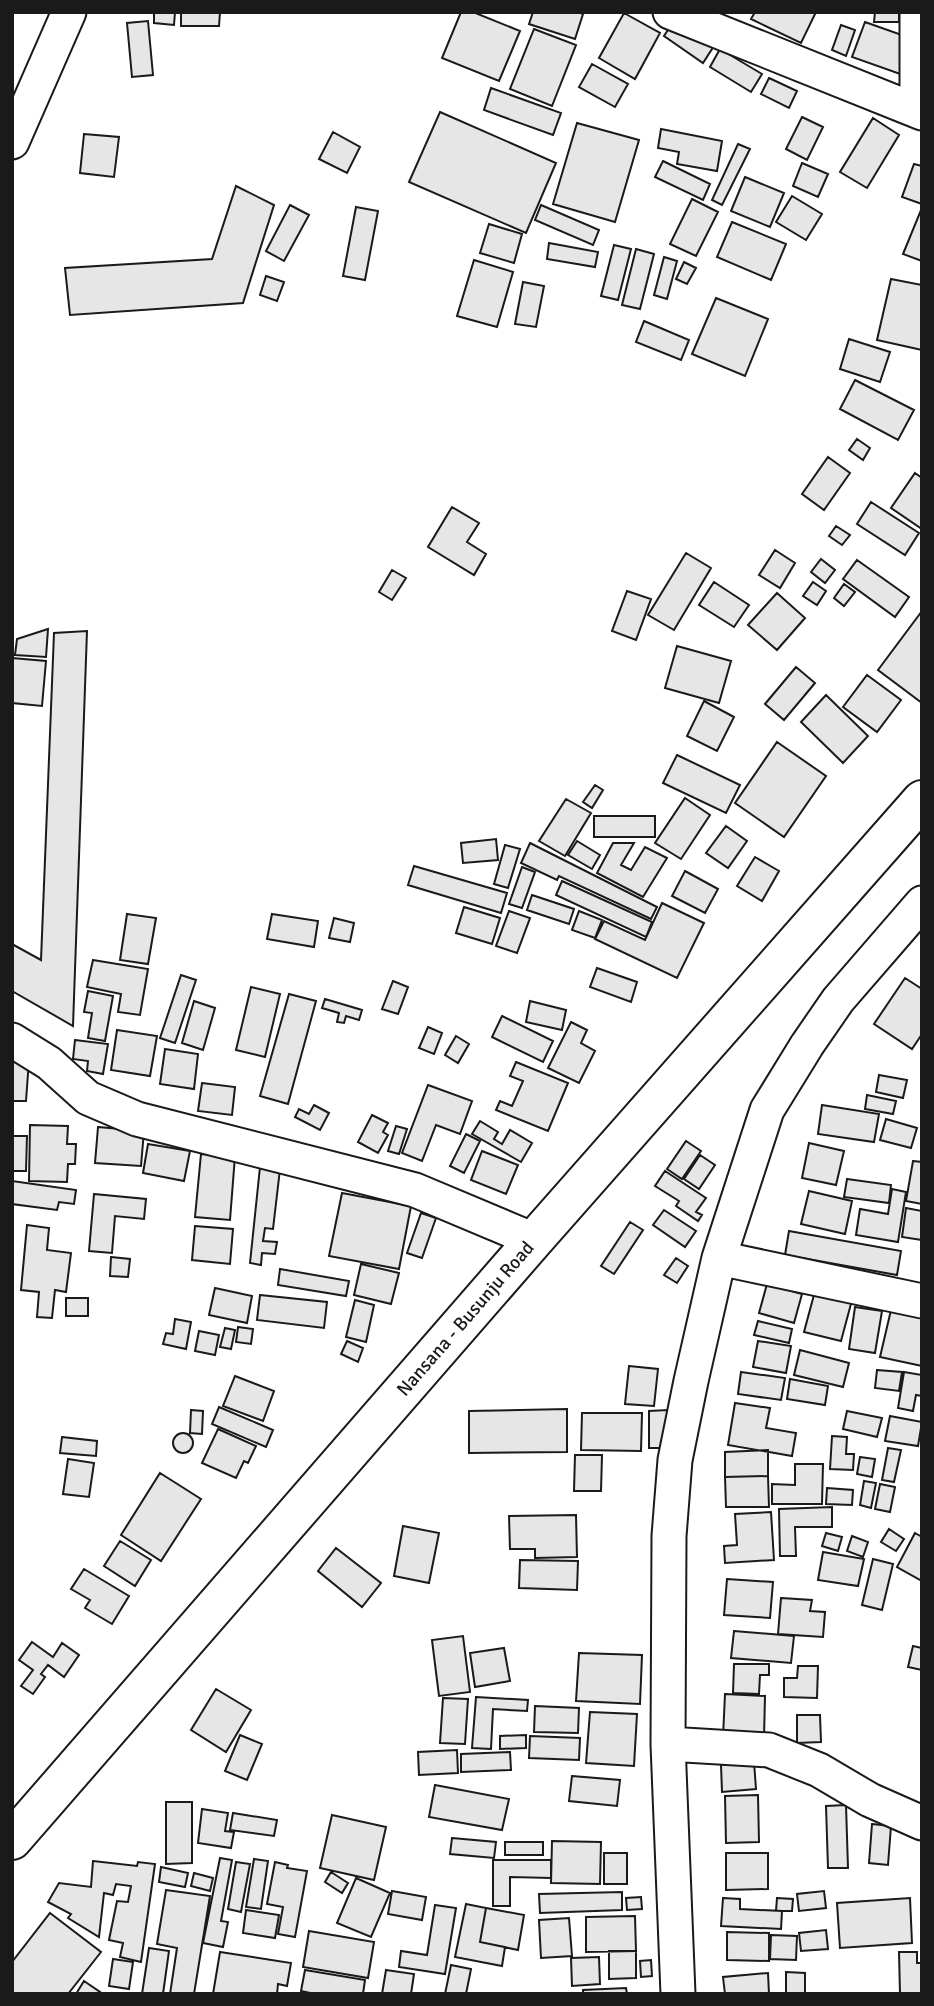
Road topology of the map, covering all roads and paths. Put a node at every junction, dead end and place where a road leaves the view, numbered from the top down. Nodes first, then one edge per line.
1 (69, 12) edge
2 (670, 12) edge
3 (917, 12) edge
4 (919, 112) edge
5 (12, 142) edge
6 (922, 800) edge
7 (922, 903) edge
8 (12, 1040) edge
9 (534, 1240) junction
10 (719, 1258) junction
11 (922, 1301) edge
12 (667, 1745) junction
13 (922, 1823) edge
14 (12, 1840) edge
15 (678, 1994) edge

1 - 5 street
2 - 4 street
3 - 4 street
6 - 9 main road, Nansana - Busunju Road
7 - 10 street
8 - 9 street
9 - 14 main road, Nansana - Busunju Road
10 - 11 street
10 - 12 street
12 - 13 street
12 - 15 street

